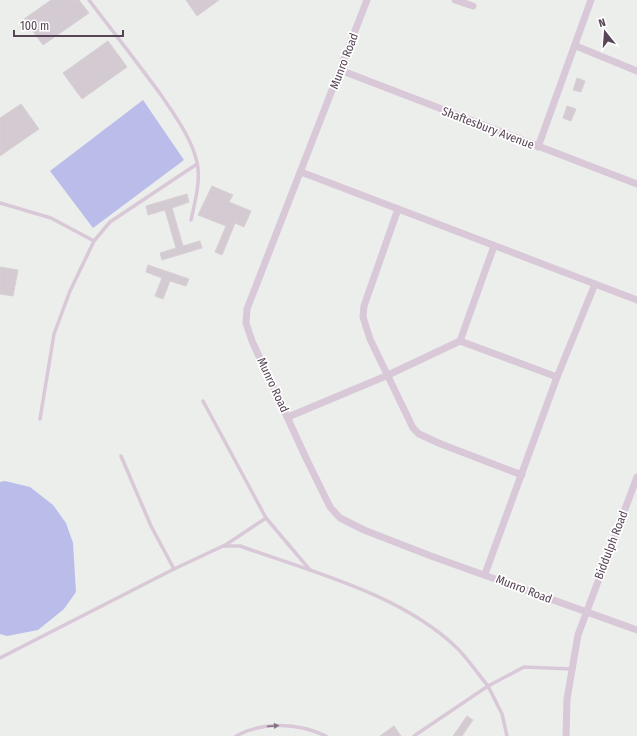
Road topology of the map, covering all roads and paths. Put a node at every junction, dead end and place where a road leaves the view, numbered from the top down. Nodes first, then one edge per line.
1 (89, 0) edge
2 (367, 0) edge
3 (454, 0) edge
4 (591, 0) edge
5 (473, 6) dead end
6 (576, 46) junction
7 (340, 70) junction
8 (637, 71) edge
9 (538, 147) junction
10 (197, 164) junction
11 (301, 172) junction
12 (637, 184) edge
13 (0, 203) edge
14 (398, 209) junction
15 (191, 220) dead end
16 (94, 241) junction
17 (494, 246) junction
18 (595, 284) junction
19 (637, 300) edge
20 (460, 341) junction
21 (386, 376) junction
22 (558, 378) junction
23 (203, 401) dead end
24 (288, 417) junction
25 (40, 419) dead end
26 (121, 456) dead end
27 (522, 475) junction
28 (637, 477) edge
29 (266, 518) junction
30 (223, 546) junction
31 (174, 569) junction
32 (311, 571) junction
33 (485, 574) junction
34 (585, 612) junction
35 (637, 630) edge
36 (0, 658) edge
37 (571, 668) junction
38 (488, 686) junction
39 (236, 736) edge
40 (326, 736) edge
41 (414, 736) edge
42 (507, 736) edge
43 (566, 736) edge

1 - 10 lane
2 - 7 street, Munro Road
3 - 5 street
4 - 6 street
6 - 8 street
6 - 9 street
7 - 9 street, Shaftesbury Avenue
7 - 11 street, Munro Road
9 - 12 street, Shaftesbury Avenue
10 - 15 lane
10 - 16 lane
11 - 14 street
11 - 24 street, Munro Road
13 - 16 lane
14 - 17 street
14 - 21 street
16 - 25 lane
17 - 18 street
17 - 20 street
18 - 19 street
18 - 22 street
20 - 21 street
20 - 22 street
21 - 24 street
21 - 27 street
22 - 27 street
23 - 29 lane
24 - 33 street, Munro Road
26 - 31 lane
27 - 33 street
28 - 34 street, Biddulph Road
29 - 30 lane
29 - 32 lane
30 - 31 lane
30 - 32 lane
31 - 36 lane
32 - 38 lane
33 - 34 street, Munro Road
34 - 35 street, Munro Road
34 - 37 street, Biddulph Road
37 - 38 lane
37 - 43 street, Biddulph Road
38 - 41 lane
38 - 42 lane
39 -> 40 lane

